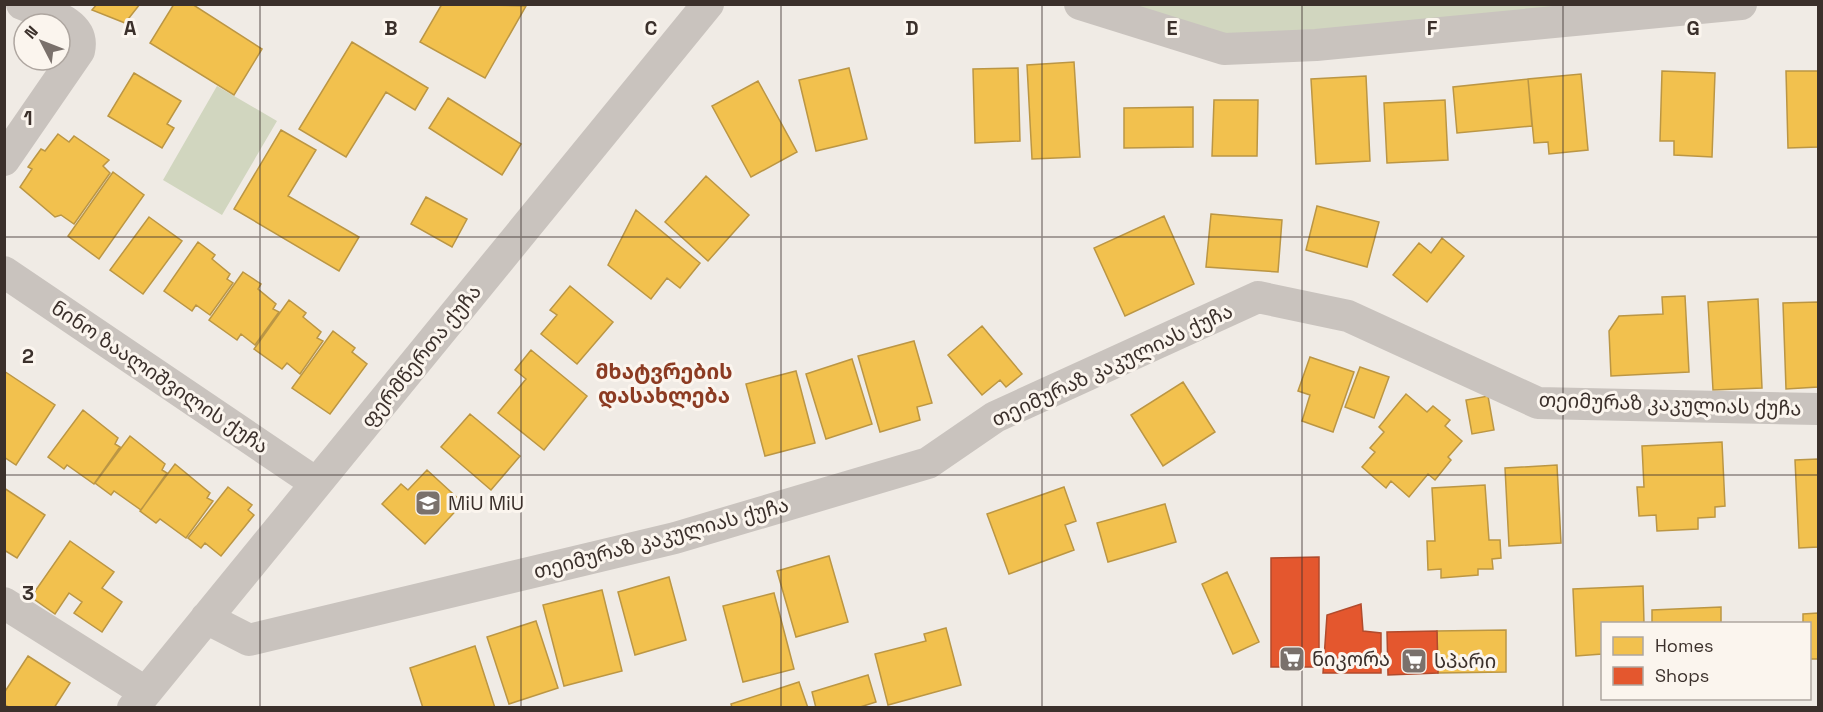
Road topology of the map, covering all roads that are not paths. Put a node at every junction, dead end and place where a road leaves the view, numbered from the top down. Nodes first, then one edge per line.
1 (22, 4) edge
2 (708, 4) edge
3 (1080, 4) edge
4 (1741, 4) edge
5 (4, 160) edge
6 (4, 272) edge
7 (1818, 409) edge
8 (316, 483) junction
9 (4, 603) edge
10 (206, 618) junction
11 (139, 700) edge

1 - 5 street
2 - 8 street, ფერმწერთა ქუჩა
3 - 4 street
6 - 8 street, ნინო ზაალიშვილის ქუჩა
7 - 10 street, თეიმურაზ კაკულიას ქუჩა
8 - 10 street, ფერმწერთა ქუჩა
9 - 11 street
10 - 11 street, ფერმწერთა ქუჩა

